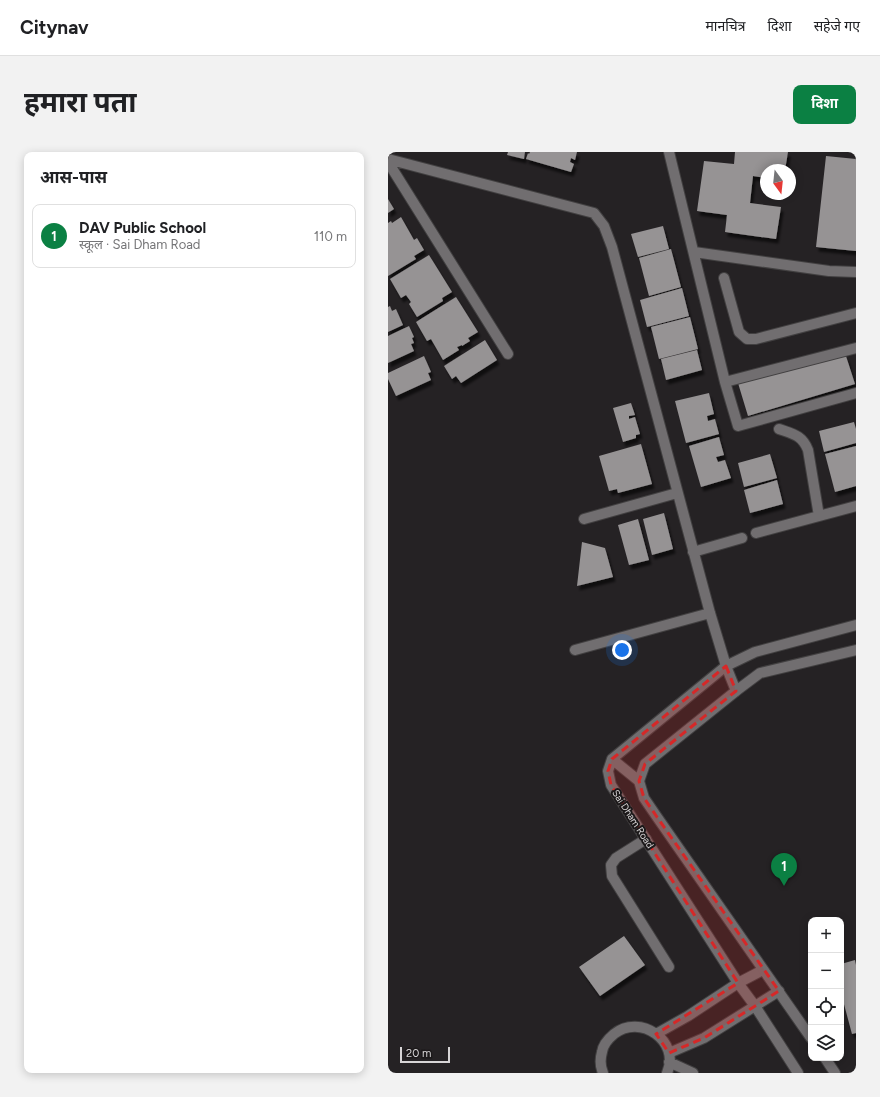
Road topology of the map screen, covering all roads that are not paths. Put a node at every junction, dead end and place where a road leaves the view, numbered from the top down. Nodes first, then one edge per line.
1 (669, 152) edge
2 (388, 159) edge
3 (388, 162) edge
4 (694, 252) junction
5 (856, 272) edge
6 (724, 278) dead end
7 (856, 313) edge
8 (856, 348) edge
9 (508, 354) dead end
10 (725, 382) junction
11 (856, 393) edge
12 (779, 429) dead end
13 (677, 493) junction
14 (856, 506) edge
15 (818, 516) junction
16 (584, 519) dead end
17 (756, 534) dead end
18 (742, 538) dead end
19 (693, 552) junction
20 (710, 613) junction
21 (856, 625) edge
22 (575, 650) dead end
23 (856, 650) edge
24 (726, 666) junction
25 (736, 691) junction
26 (612, 759) junction
27 (639, 781) junction
28 (646, 839) junction
29 (669, 967) dead end
30 (763, 970) junction
31 (738, 983) junction
32 (779, 991) junction
33 (755, 1006) junction
34 (656, 1034) junction
35 (808, 1034) edge
36 (669, 1057) junction
37 (827, 1061) edge
38 (603, 1073) edge
39 (667, 1073) edge
40 (693, 1073) edge
41 (798, 1073) edge
42 (835, 1073) edge

1 - 4 street
2 - 13 street
3 - 9 street
4 - 5 street
4 - 10 street
6 - 7 street
8 - 10 street
10 - 11 street
12 - 15 street
13 - 16 street
13 - 19 street
14 - 15 street
15 - 17 street
18 - 19 street
19 - 20 street
20 - 22 street
20 - 24 street
21 - 24 street
23 - 25 street
24 - 25 street
24 - 26 street
25 - 27 street
26 - 27 street
26 - 28 street, Sai Dham Road
27 - 30 street
28 - 29 street
28 - 31 street, Sai Dham Road
30 - 31 street
30 - 32 street
31 - 33 street, Sai Dham Road
31 - 34 street
32 - 33 street
32 - 35 street
33 - 36 street
33 - 41 street, Sai Dham Road
34 - 36 street
34 - 38 street
36 - 39 street
36 - 40 street
37 - 42 street

